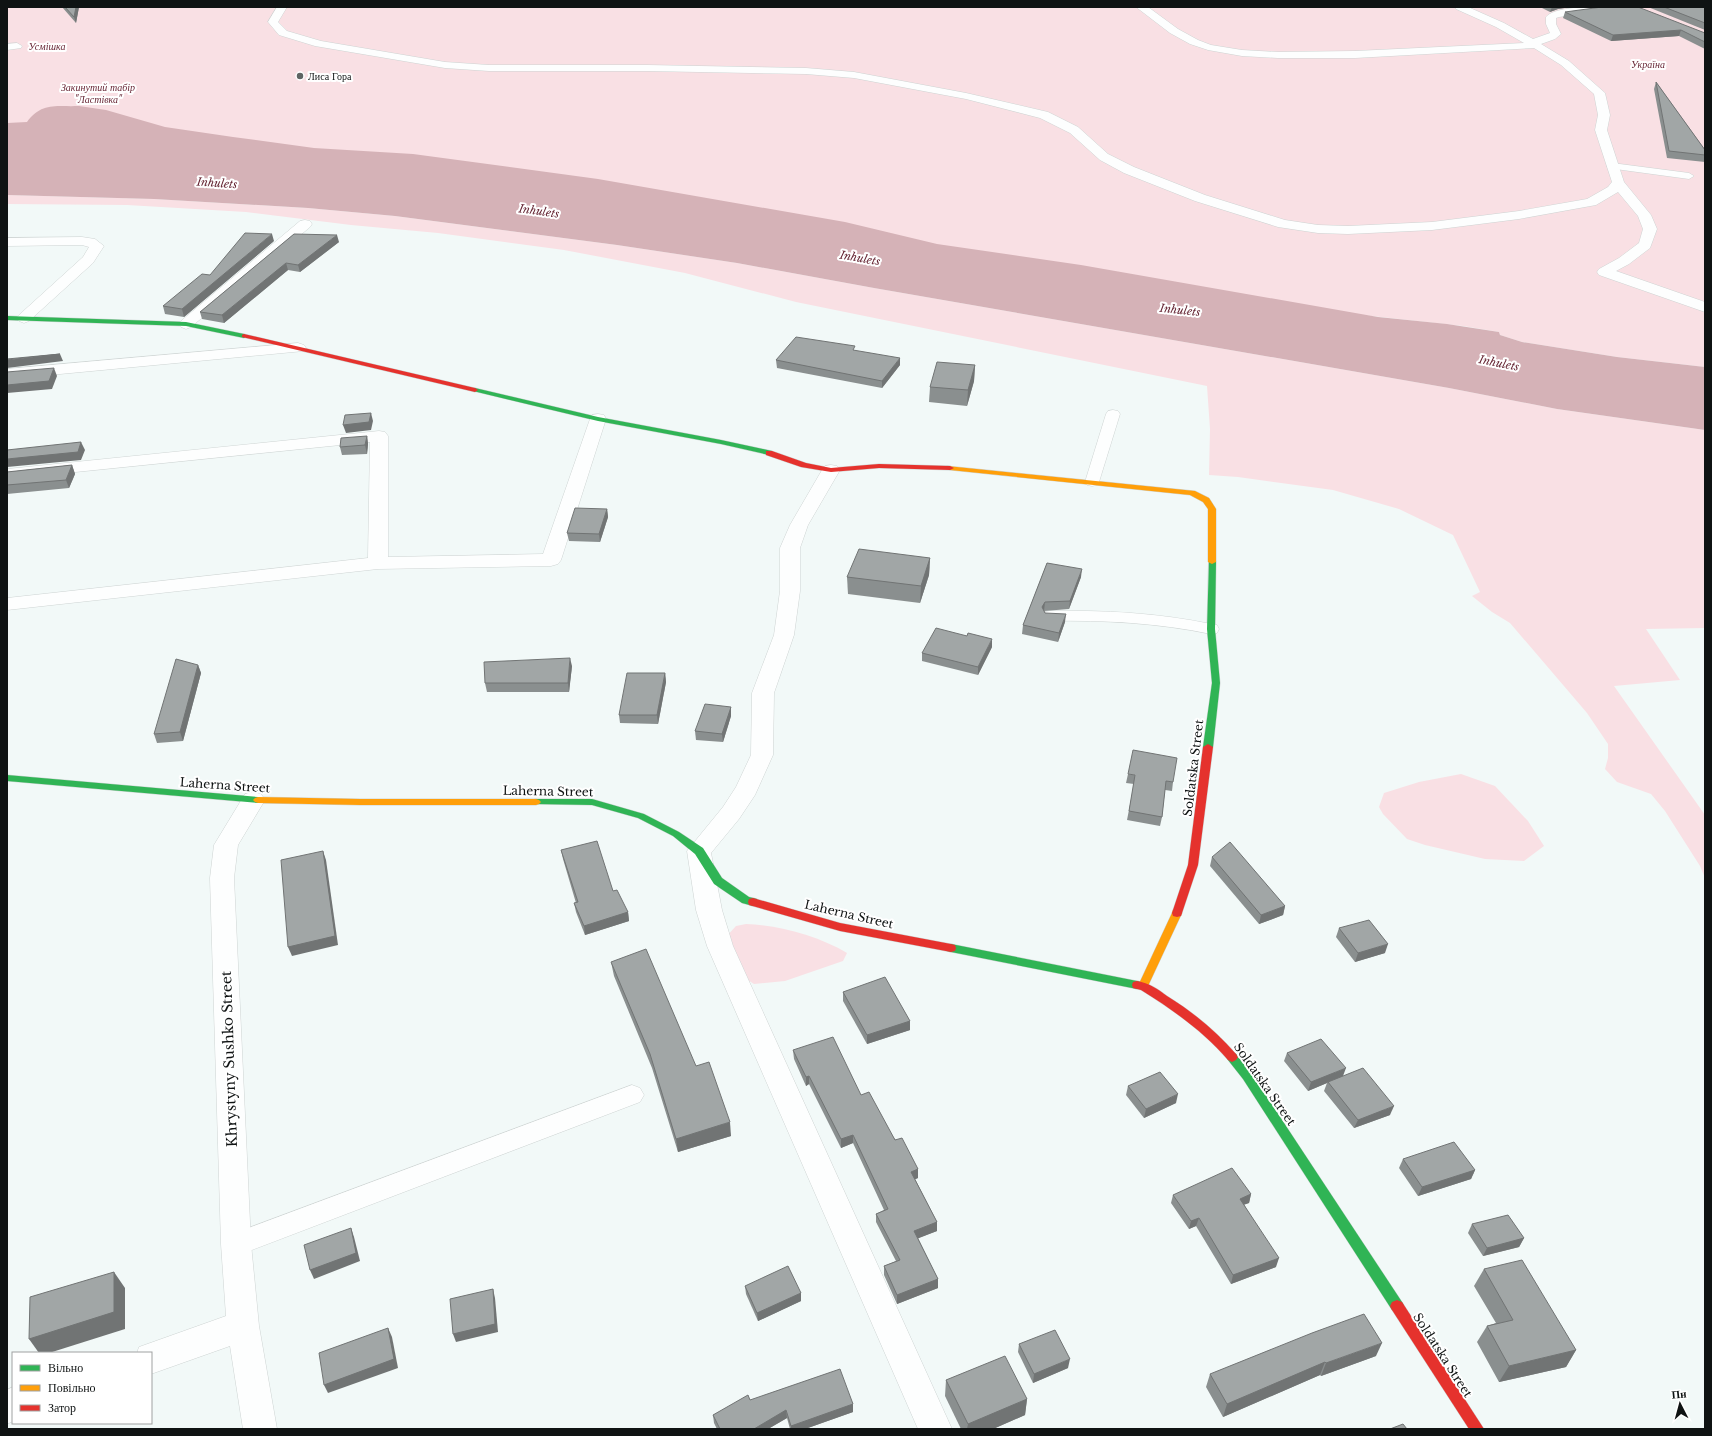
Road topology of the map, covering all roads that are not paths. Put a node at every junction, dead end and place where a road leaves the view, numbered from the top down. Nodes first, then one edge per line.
1 (282, 7) edge
2 (1141, 7) edge
3 (1460, 7) edge
4 (1609, 7) edge
5 (1536, 46) junction
6 (1612, 166) junction
7 (1689, 176) dead end
8 (1618, 182) junction
9 (305, 224) dead end
10 (7, 242) edge
11 (1705, 307) edge
12 (7, 318) edge
13 (24, 318) junction
14 (186, 324) junction
15 (298, 348) junction
16 (7, 374) edge
17 (1113, 414) dead end
18 (598, 419) junction
19 (831, 470) junction
20 (7, 474) edge
21 (1092, 482) junction
22 (378, 563) junction
23 (7, 604) edge
24 (1050, 616) edge
25 (1211, 629) junction
26 (7, 778) edge
27 (252, 800) junction
28 (699, 851) junction
29 (1143, 986) junction
30 (632, 1094) dead end
31 (236, 1244) junction
32 (243, 1326) junction
33 (152, 1358) edge
34 (260, 1429) edge
35 (935, 1429) edge
36 (1477, 1429) edge

1 - 8 street
2 - 5 street
3 - 5 street
4 - 5 street
5 - 6 street
6 - 7 lane
6 - 8 street
8 - 11 street
9 - 14 street
10 - 13 street
12 - 13 street, Soldatska Street
13 - 14 street, Soldatska Street
14 - 15 street, Soldatska Street
15 - 16 street
15 - 18 street, Soldatska Street
17 - 21 lane
18 - 19 street, Soldatska Street
18 - 22 street
19 - 21 street, Soldatska Street
19 - 28 street
20 - 22 street
21 - 25 street, Soldatska Street
22 - 23 street
24 - 25 lane
25 - 29 street, Soldatska Street
26 - 27 street, Laherna Street
27 - 28 street, Laherna Street
27 - 31 street, Khrystyny Sushko Street
28 - 29 street, Laherna Street
28 - 35 street
29 - 36 street, Soldatska Street
30 - 31 lane
31 - 32 street, Khrystyny Sushko Street
32 - 33 street
32 - 34 street, Khrystyny Sushko Street

